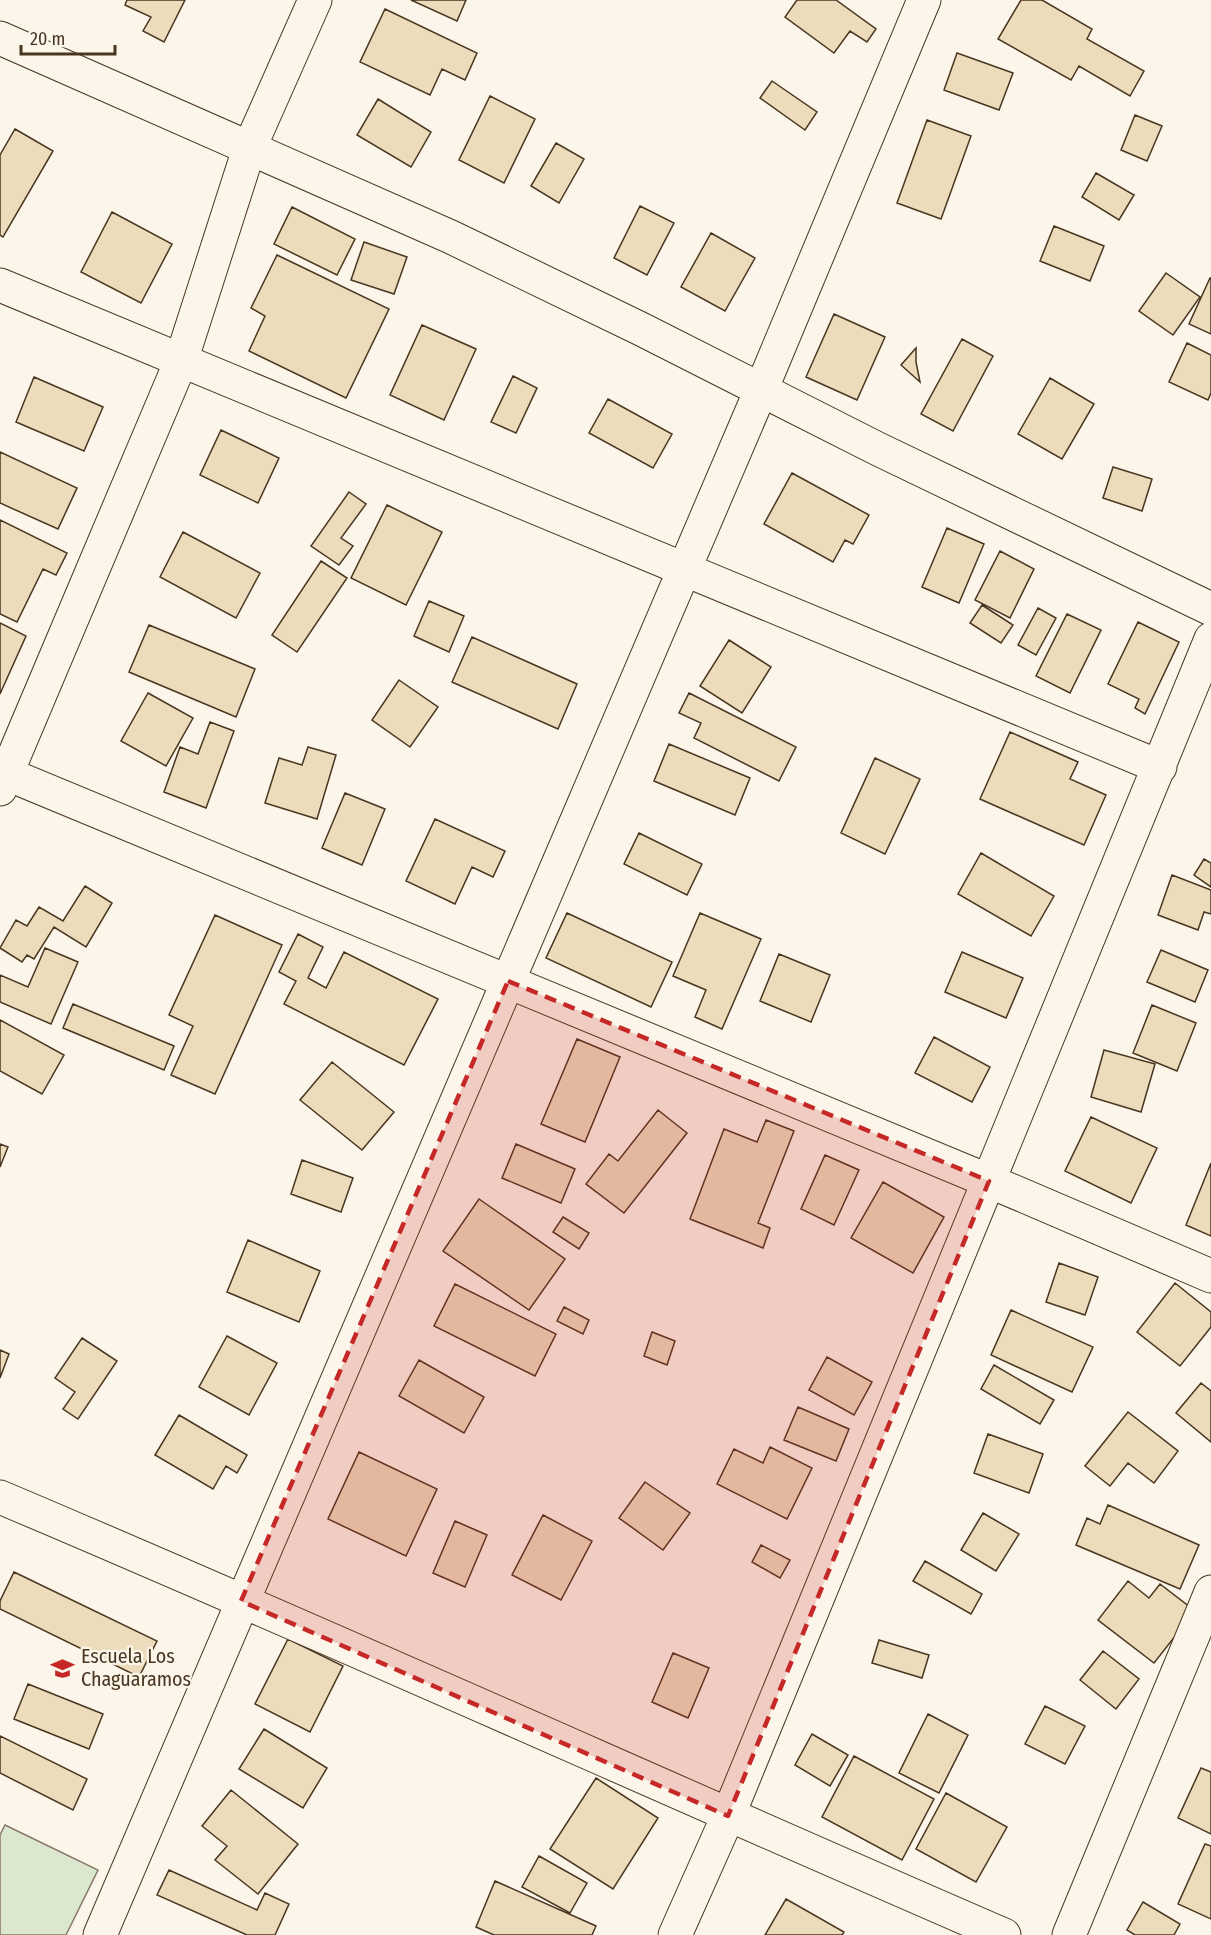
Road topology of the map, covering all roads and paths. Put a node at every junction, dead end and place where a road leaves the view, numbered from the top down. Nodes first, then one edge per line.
1 (315, 0) edge
2 (924, 0) edge
3 (0, 38) edge
4 (249, 150) junction
5 (0, 285) edge
6 (181, 361) junction
7 (761, 390) junction
8 (684, 570) junction
9 (1211, 609) edge
10 (1211, 639) edge
11 (1160, 767) junction
12 (2, 778) edge
13 (508, 981) junction
14 (989, 1181) junction
15 (1211, 1276) edge
16 (0, 1497) edge
17 (1211, 1592) edge
18 (241, 1601) junction
19 (728, 1816) junction
20 (100, 1935) edge
21 (675, 1935) edge
22 (1004, 1935) edge
23 (1068, 1935) edge

1 - 4 street
2 - 7 street
3 - 4 street
4 - 6 street
4 - 7 street
5 - 6 street
6 - 8 street
6 - 12 street
7 - 8 street
7 - 9 street
8 - 11 street
8 - 13 street
10 - 11 street
11 - 14 street
12 - 13 street
13 - 14 street
13 - 18 street
14 - 15 street
14 - 19 street
16 - 18 street
17 - 23 street
18 - 19 street
18 - 20 street
19 - 21 street
19 - 22 street

